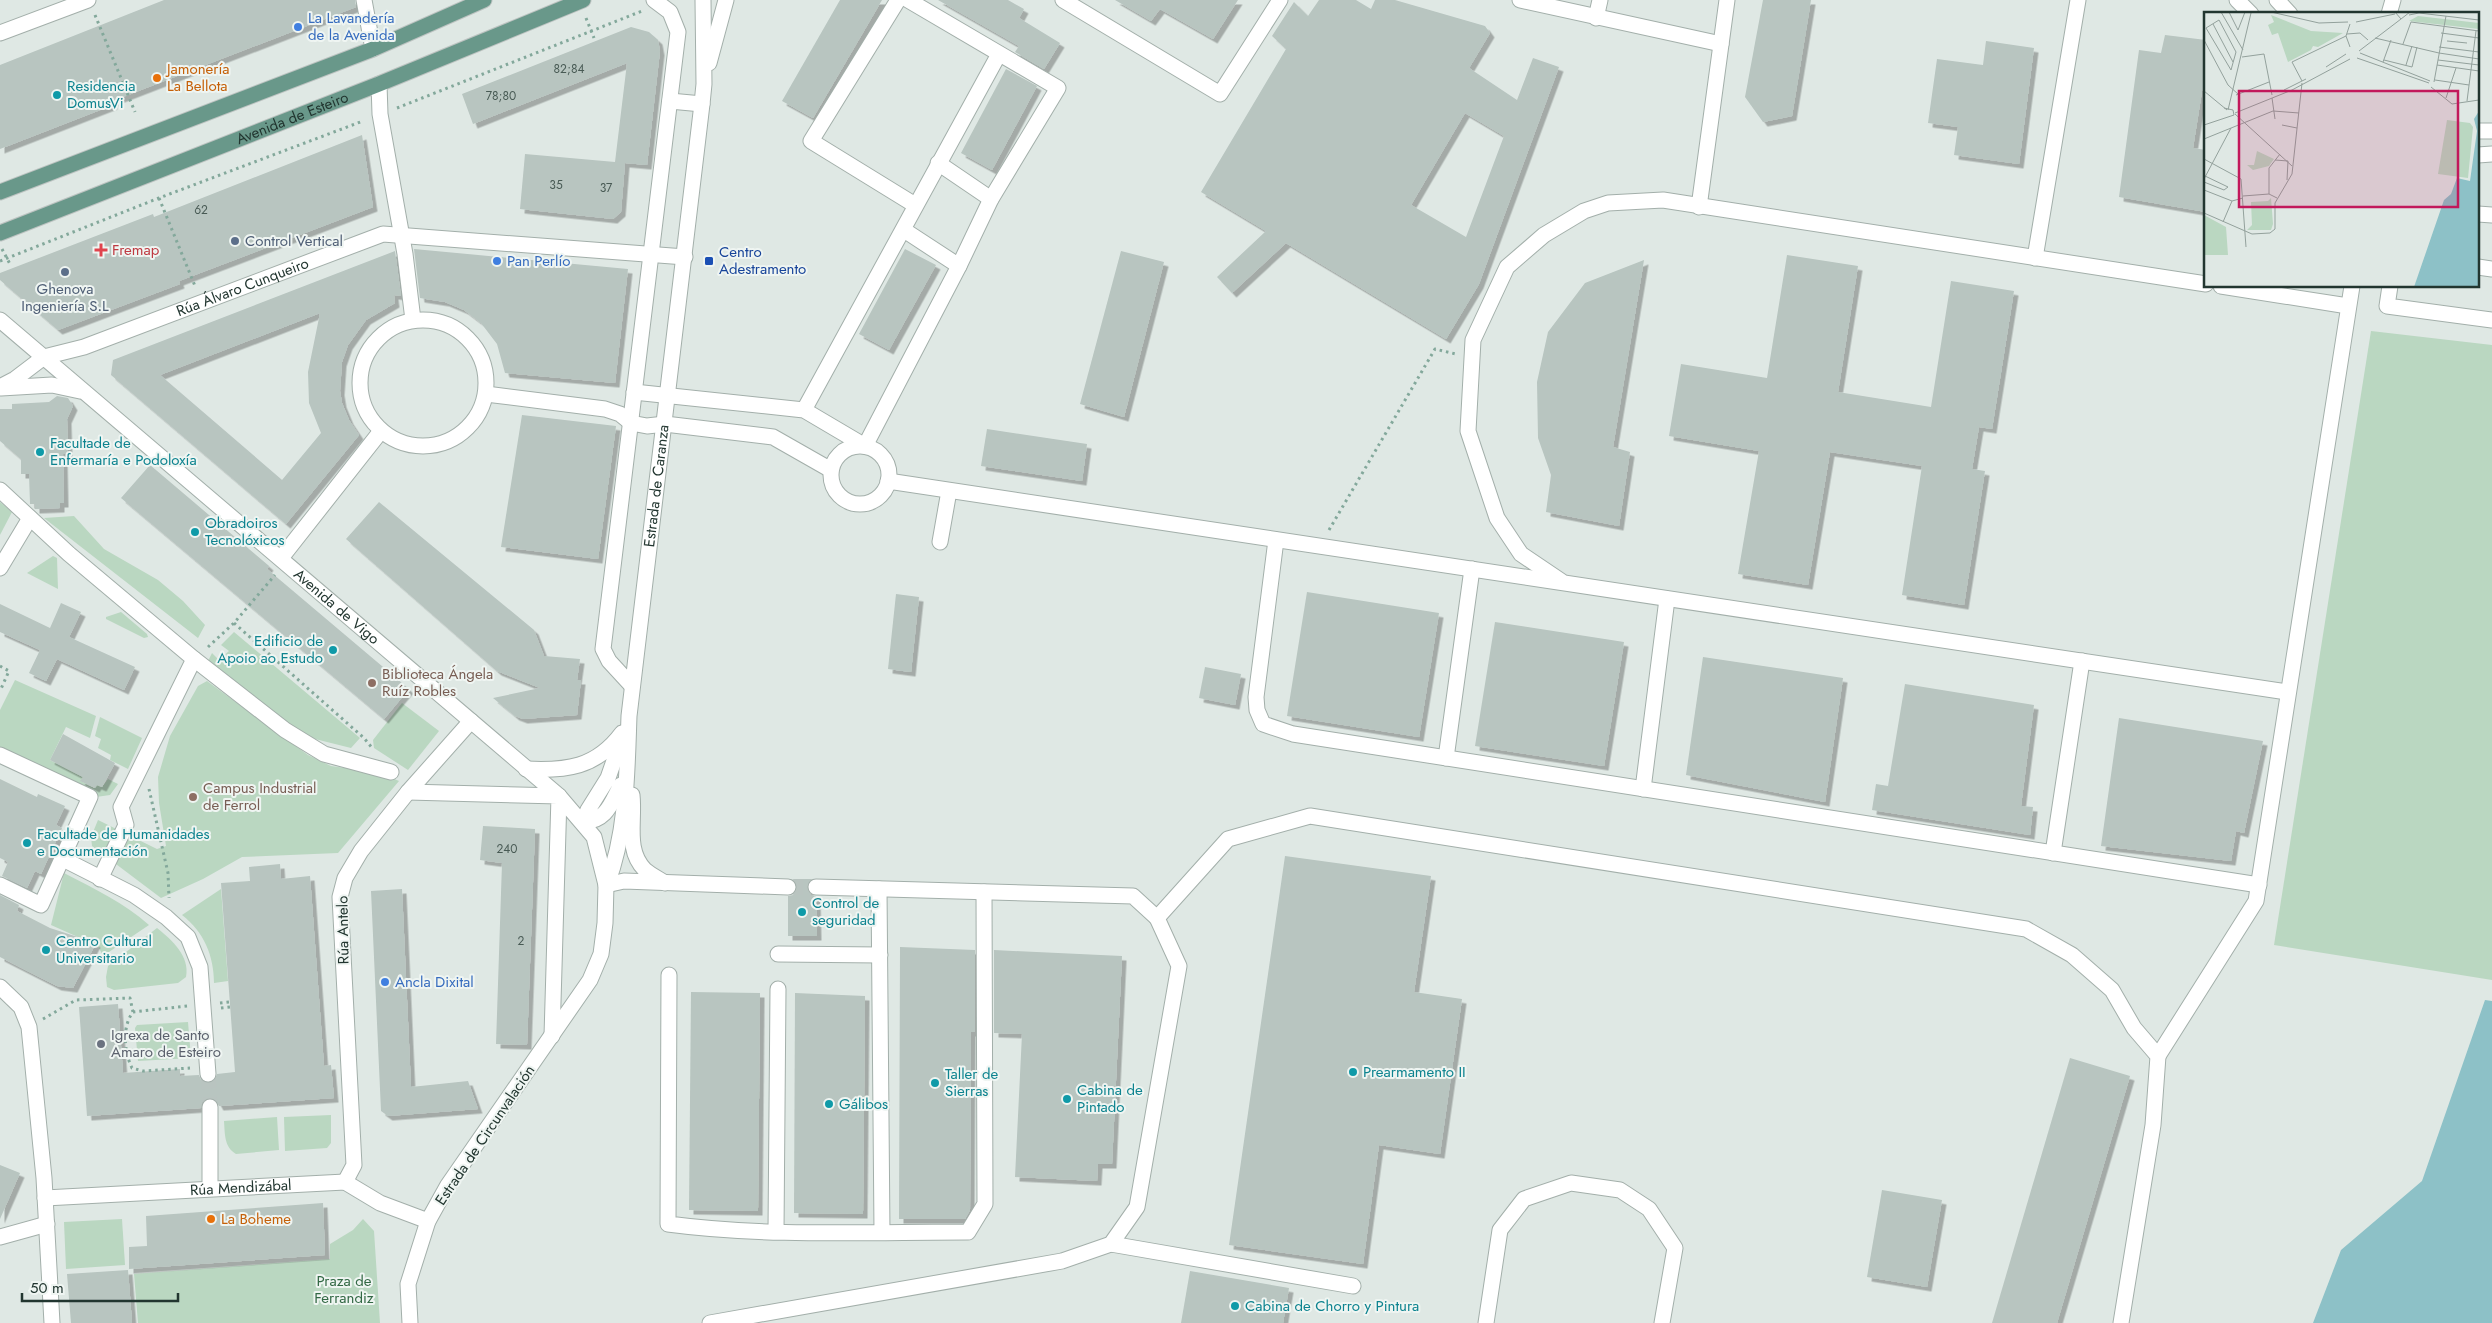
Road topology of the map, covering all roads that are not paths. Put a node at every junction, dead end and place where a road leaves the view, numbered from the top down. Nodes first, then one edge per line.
1 (364, 0) edge
2 (484, 0) edge
3 (703, 0) edge
4 (726, 0) edge
5 (898, 0) edge
6 (908, 0) edge
7 (1063, 0) edge
8 (1280, 0) edge
9 (1520, 0) edge
10 (1600, 0) edge
11 (1728, 0) edge
12 (2078, 0) edge
13 (2237, 0) edge
14 (2277, 0) edge
15 (2393, 0) edge
16 (90, 4) edge
17 (651, 5) edge
18 (583, 6) edge
19 (2249, 12) edge
20 (2288, 12) edge
21 (2389, 12) edge
22 (1596, 18) junction
23 (0, 33) edge
24 (1721, 44) junction
25 (373, 49) junction
26 (999, 54) junction
27 (379, 84) junction
28 (704, 84) junction
29 (670, 101) junction
30 (702, 104) junction
31 (938, 163) junction
32 (0, 192) edge
33 (991, 199) junction
34 (915, 205) junction
35 (1699, 206) junction
36 (904, 230) junction
37 (0, 233) edge
38 (402, 235) junction
39 (652, 255) junction
40 (685, 257) junction
41 (2035, 258) junction
42 (959, 266) junction
43 (2204, 284) edge
44 (2234, 288) edge
45 (2352, 288) edge
46 (2390, 288) edge
47 (2348, 306) junction
48 (0, 320) edge
49 (413, 320) junction
50 (2492, 320) edge
51 (44, 357) junction
52 (0, 388) edge
53 (82, 391) junction
54 (634, 392) junction
55 (486, 394) junction
56 (669, 395) junction
57 (804, 410) junction
58 (631, 423) junction
59 (665, 424) junction
60 (381, 431) junction
61 (865, 446) junction
62 (831, 470) junction
63 (888, 482) junction
64 (0, 490) edge
65 (949, 491) junction
66 (30, 518) junction
67 (1276, 540) junction
68 (940, 542) dead end
69 (284, 560) junction
70 (0, 568) edge
71 (1472, 569) junction
72 (1564, 583) junction
73 (1667, 599) junction
74 (194, 659) junction
75 (2082, 661) junction
76 (632, 686) junction
77 (2287, 692) junction
78 (472, 721) junction
79 (627, 722) junction
80 (0, 755) edge
81 (628, 757) junction
82 (1446, 758) junction
83 (526, 769) junction
84 (391, 772) road end
85 (626, 780) junction
86 (1643, 789) junction
87 (408, 792) junction
88 (559, 796) junction
89 (583, 822) junction
90 (2053, 853) junction
91 (63, 858) junction
92 (100, 879) junction
93 (667, 884) junction
94 (0, 885) edge
95 (606, 885) junction
96 (2259, 885) junction
97 (788, 887) tunnel mouth
98 (816, 888) tunnel mouth
99 (879, 889) junction
100 (984, 892) junction
101 (1157, 918) junction
102 (778, 954) dead end
103 (880, 955) junction
104 (669, 975) dead end
105 (0, 987) edge
106 (778, 988) dead end
107 (552, 1037) junction
108 (2158, 1056) junction
109 (207, 1070) tunnel mouth
110 (210, 1107) tunnel mouth
111 (345, 1182) junction
112 (210, 1188) junction
113 (46, 1198) junction
114 (428, 1221) junction
115 (47, 1224) junction
116 (776, 1231) junction
117 (882, 1232) junction
118 (0, 1237) edge
119 (1111, 1244) junction
120 (1353, 1286) dead end
121 (52, 1323) edge
122 (410, 1323) edge
123 (710, 1323) edge
124 (1486, 1323) edge
125 (1662, 1323) edge
126 (2121, 1323) edge

1 - 25 street
2 - 25 main road
3 - 28 street
4 - 28 street
5 - 34 street
6 - 26 street
7 - 8 street
9 - 22 street
10 - 22 street
11 - 24 street
12 - 41 street
13 - 19 street
14 - 20 street
15 - 21 street
16 - 23 street
17 - 29 street
18 - 27 main road, Avenida de Esteiro
22 - 24 street
24 - 35 street
25 - 32 main road
26 - 31 street
26 - 33 street
27 - 37 main road, Avenida de Esteiro
27 - 38 street
28 - 30 street, Estrada de Caranza
29 - 30 street
29 - 39 street
30 - 40 street, Estrada de Caranza
31 - 33 street
31 - 34 street
33 - 42 street
34 - 36 street
35 - 41 street
35 - 72 street
36 - 42 street
36 - 57 street
38 - 39 street, Rúa Álvaro Cunqueiro
38 - 49 street
38 - 51 street, Rúa Álvaro Cunqueiro
39 - 40 street, Rúa Álvaro Cunqueiro
39 - 54 street
40 - 56 street, Estrada de Caranza
41 - 43 street
42 - 61 street
44 - 47 street
45 - 47 street
46 - 50 street
47 - 77 street
48 - 51 street, Avenida de Vigo
49 - 55 street
49 - 60 street
51 - 52 street
51 - 53 street, Avenida de Vigo
52 - 53 street
53 - 69 street, Avenida de Vigo
54 - 56 street
54 - 58 street
55 - 58 street
55 - 60 street
56 - 57 street
56 - 59 street, Estrada de Caranza
57 - 61 street
58 - 59 street
58 - 76 street
59 - 62 street
59 - 76 street, Estrada de Caranza
60 - 69 street
61 - 62 street
61 - 63 street
62 - 63 street
63 - 65 street
64 - 66 street
65 - 67 street
65 - 68 street
66 - 70 street
66 - 74 street
67 - 71 street
67 - 82 street
69 - 78 street, Avenida de Vigo
71 - 72 street
71 - 82 street
72 - 73 street
73 - 75 street
73 - 86 street
74 - 84 street
74 - 92 street
75 - 77 street
75 - 90 street
76 - 79 street, Estrada de Caranza
77 - 96 street
78 - 83 street, Avenida de Vigo
78 - 87 street, Rúa Antelo
79 - 81 street, Estrada de Caranza
79 - 83 street
79 - 89 street
80 - 91 street
81 - 85 street, Estrada de Caranza
81 - 93 street
82 - 86 street
83 - 88 street, Avenida de Vigo
85 - 89 street
85 - 95 street, Estrada de Caranza
86 - 90 street
87 - 88 street
87 - 111 street, Rúa Antelo
88 - 89 street, Avenida de Vigo
88 - 107 street
89 - 95 street, Avenida de Vigo
90 - 96 street
91 - 92 street
91 - 94 street
92 - 109 street
93 - 95 street
93 - 97 street
95 - 107 street, Estrada de Circunvalación
96 - 108 street
98 - 99 street
99 - 100 street
99 - 103 street
100 - 101 street
100 - 117 street
101 - 108 street
101 - 119 street
102 - 103 street
103 - 117 street
104 - 116 street
105 - 113 street
106 - 116 street
107 - 114 street, Estrada de Circunvalación
108 - 126 street
110 - 112 street
111 - 112 street, Rúa Mendizábal
111 - 114 street
112 - 113 street, Rúa Mendizábal
113 - 115 street
114 - 122 street, Estrada de Circunvalación
115 - 118 street
115 - 121 street
116 - 117 street
119 - 120 street
119 - 123 street
124 - 125 street

